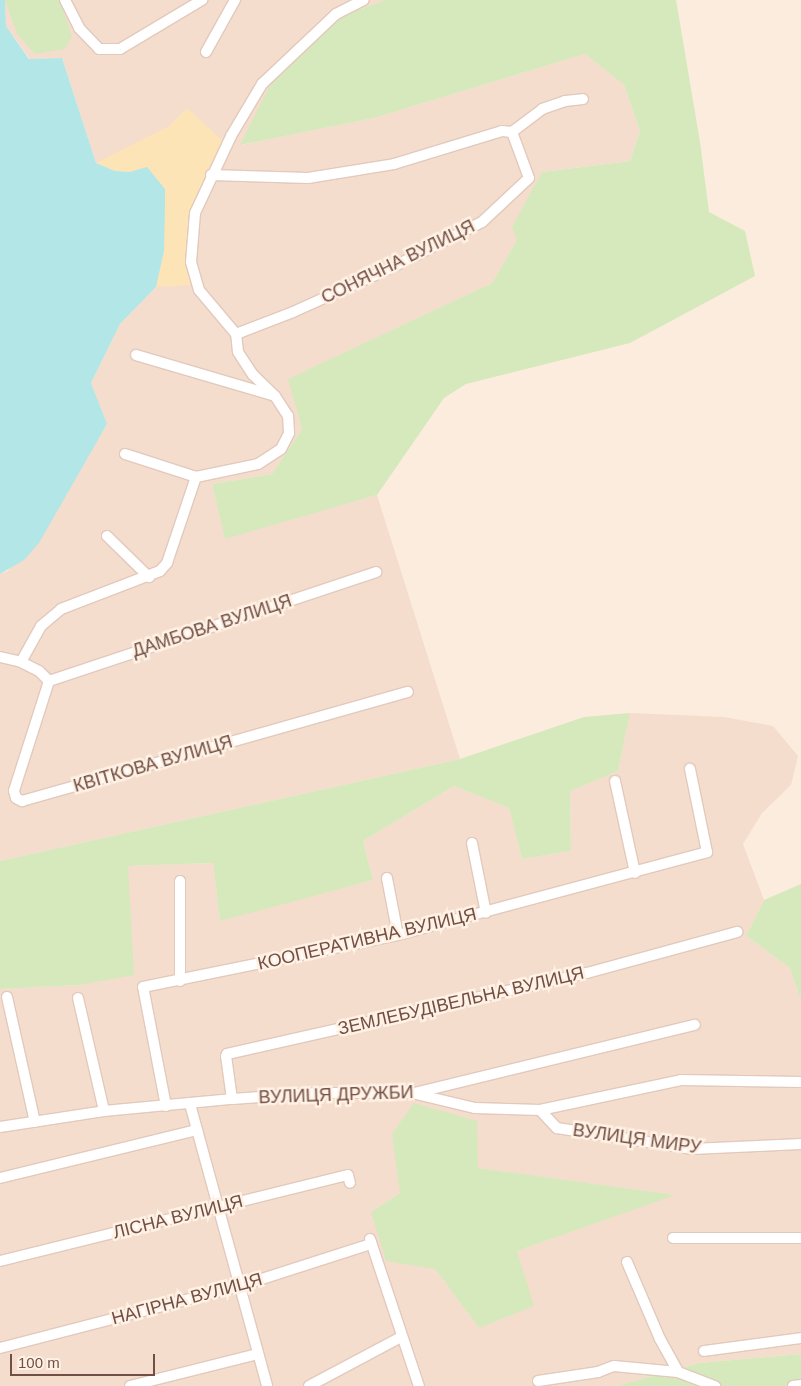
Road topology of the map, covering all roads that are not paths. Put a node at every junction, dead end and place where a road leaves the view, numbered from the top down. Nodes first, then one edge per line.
1 (65, 0) edge
2 (202, 0) edge
3 (235, 0) edge
4 (364, 0) edge
5 (206, 52) dead end
6 (583, 99) dead end
7 (512, 132) junction
8 (211, 175) junction
9 (236, 334) junction
10 (136, 355) dead end
11 (276, 396) junction
12 (125, 454) dead end
13 (196, 477) junction
14 (107, 536) dead end
15 (376, 572) dead end
16 (149, 577) junction
17 (0, 657) edge
18 (21, 662) junction
19 (49, 681) junction
20 (408, 692) dead end
21 (690, 769) dead end
22 (615, 781) dead end
23 (472, 843) dead end
24 (635, 873) junction
25 (387, 878) dead end
26 (180, 881) dead end
27 (486, 913) junction
28 (737, 932) dead end
29 (398, 935) junction
30 (180, 981) junction
31 (7, 997) dead end
32 (78, 998) dead end
33 (695, 1025) dead end
34 (801, 1082) edge
35 (415, 1094) junction
36 (232, 1099) junction
37 (190, 1104) junction
38 (166, 1106) junction
39 (540, 1110) junction
40 (104, 1111) junction
41 (35, 1122) junction
42 (0, 1127) edge
43 (197, 1130) junction
44 (801, 1144) edge
45 (0, 1178) edge
46 (350, 1183) dead end
47 (218, 1206) junction
48 (673, 1238) dead end
49 (801, 1238) edge
50 (0, 1261) edge
51 (627, 1262) dead end
52 (241, 1288) junction
53 (401, 1337) junction
54 (801, 1338) edge
55 (0, 1348) edge
56 (704, 1351) dead end
57 (257, 1354) junction
58 (678, 1372) junction
59 (538, 1381) dead end
60 (801, 1385) edge
61 (130, 1386) edge
62 (267, 1386) edge
63 (309, 1386) edge
64 (419, 1386) edge
65 (715, 1386) edge
66 (793, 1386) edge

1 - 2 street
3 - 5 street
4 - 8 street
6 - 7 street
7 - 8 street
7 - 9 street, СОНЯЧНА ВУЛИЦЯ
8 - 9 street
9 - 11 street
10 - 11 street
11 - 13 street
12 - 13 street
13 - 16 street
14 - 16 street
15 - 19 street, ДАМБОВА ВУЛИЦЯ
16 - 18 street
17 - 18 street
18 - 19 street
19 - 20 street, КВІТКОВА ВУЛИЦЯ
21 - 24 street, КООПЕРАТИВНА ВУЛИЦЯ
22 - 24 street
23 - 27 street
24 - 27 street, КООПЕРАТИВНА ВУЛИЦЯ
25 - 29 street
26 - 30 street
27 - 29 street, КООПЕРАТИВНА ВУЛИЦЯ
28 - 36 street, ЗЕМЛЕБУДІВЕЛЬНА ВУЛИЦЯ
29 - 30 street, КООПЕРАТИВНА ВУЛИЦЯ
30 - 38 street, КООПЕРАТИВНА ВУЛИЦЯ
31 - 41 street
32 - 40 street
33 - 35 street, ВУЛИЦЯ ДРУЖБИ
34 - 39 street
35 - 36 street, ВУЛИЦЯ ДРУЖБИ
35 - 39 street
36 - 37 street, ВУЛИЦЯ ДРУЖБИ
37 - 38 street, ВУЛИЦЯ ДРУЖБИ
37 - 43 street
38 - 40 street, ВУЛИЦЯ ДРУЖБИ
39 - 44 street, ВУЛИЦЯ МИРУ
40 - 41 street, ВУЛИЦЯ ДРУЖБИ
41 - 42 street, ВУЛИЦЯ ДРУЖБИ
43 - 45 street
43 - 47 street
46 - 47 street, ЛІСНА ВУЛИЦЯ
47 - 50 street, ЛІСНА ВУЛИЦЯ
47 - 52 street
48 - 49 street
51 - 58 street
52 - 53 street, НАГІРНА ВУЛИЦЯ
52 - 55 street, НАГІРНА ВУЛИЦЯ
52 - 57 street
53 - 63 street
53 - 64 street
54 - 56 street
57 - 61 street
57 - 62 street
58 - 59 street
58 - 65 street
60 - 66 street

